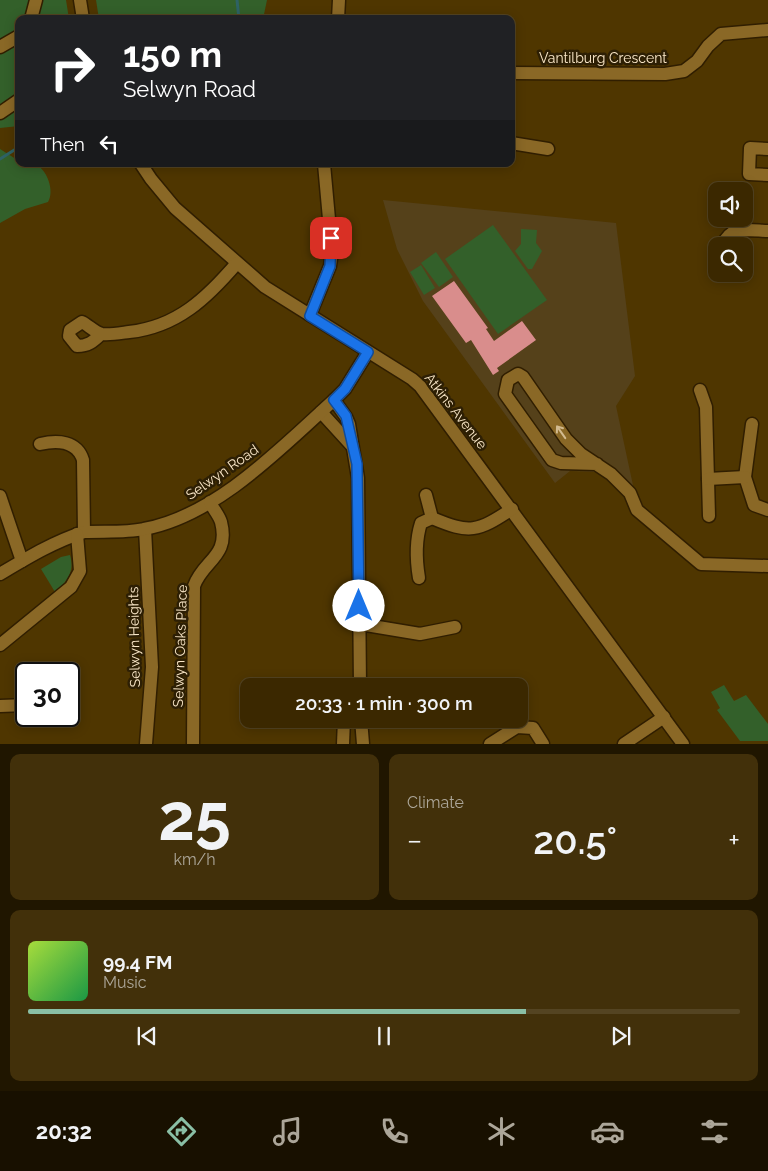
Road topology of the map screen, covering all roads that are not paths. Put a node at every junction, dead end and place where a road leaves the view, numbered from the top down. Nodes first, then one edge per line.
1 (36, 0) edge
2 (80, 0) edge
3 (339, 0) edge
4 (32, 15) edge
5 (82, 15) edge
6 (338, 15) edge
7 (768, 30) edge
8 (15, 38) edge
9 (0, 47) edge
10 (515, 73) edge
11 (15, 103) edge
12 (0, 113) edge
13 (515, 144) edge
14 (548, 149) dead end
15 (768, 149) edge
16 (143, 167) edge
17 (324, 167) edge
18 (768, 175) edge
19 (768, 231) edge
20 (729, 237) edge
21 (237, 263) junction
22 (310, 316) junction
23 (100, 334) dead end
24 (368, 352) junction
25 (700, 390) dead end
26 (334, 400) junction
27 (321, 412) junction
28 (752, 424) dead end
29 (40, 444) dead end
30 (352, 446) junction
31 (597, 464) junction
32 (745, 477) junction
33 (708, 479) junction
34 (426, 494) dead end
35 (0, 496) edge
36 (210, 502) junction
37 (512, 509) junction
38 (768, 510) edge
39 (709, 516) dead end
40 (432, 518) junction
41 (145, 529) junction
42 (80, 533) junction
43 (22, 561) junction
44 (768, 566) edge
45 (0, 574) edge
46 (419, 578) dead end
47 (360, 624) junction
48 (455, 627) dead end
49 (0, 645) edge
50 (360, 678) edge
51 (15, 705) edge
52 (0, 706) edge
53 (664, 717) junction
54 (344, 728) edge
55 (361, 728) edge
56 (146, 744) edge
57 (193, 744) edge
58 (343, 744) edge
59 (362, 744) edge
60 (490, 744) edge
61 (543, 744) edge
62 (624, 744) edge
63 (684, 744) edge

1 - 4 street
2 - 5 street
3 - 6 street
7 - 10 street, Vantilburg Crescent
8 - 9 street
11 - 12 street
13 - 14 street
15 - 18 street
16 - 21 street, Atkins Avenue
17 - 22 street
19 - 20 street
21 - 22 street, Atkins Avenue
21 - 23 street
22 - 24 street, Atkins Avenue
24 - 26 street, Selwyn Road
24 - 37 street, Atkins Avenue
25 - 33 street
26 - 27 street, Selwyn Road
26 - 30 street
27 - 30 street
27 - 36 street, Selwyn Road
28 - 32 street
29 - 42 street
30 - 47 street
31 -> 31 street
31 - 44 street
32 - 33 street
32 - 38 street
33 - 39 street
34 - 40 street
35 - 43 street
36 - 41 street, Selwyn Road
36 - 57 street, Selwyn Oaks Place
37 - 40 street
37 - 53 street, Atkins Avenue
40 - 46 street
41 - 42 street, Selwyn Road
41 - 56 street, Selwyn Heights
42 - 43 street, Selwyn Road
42 - 49 street
43 - 45 street, Selwyn Road
47 - 48 street
47 - 50 street
51 - 52 street
53 - 62 street
53 - 63 street, Atkins Avenue
54 - 58 street
55 - 59 street
60 - 61 street

